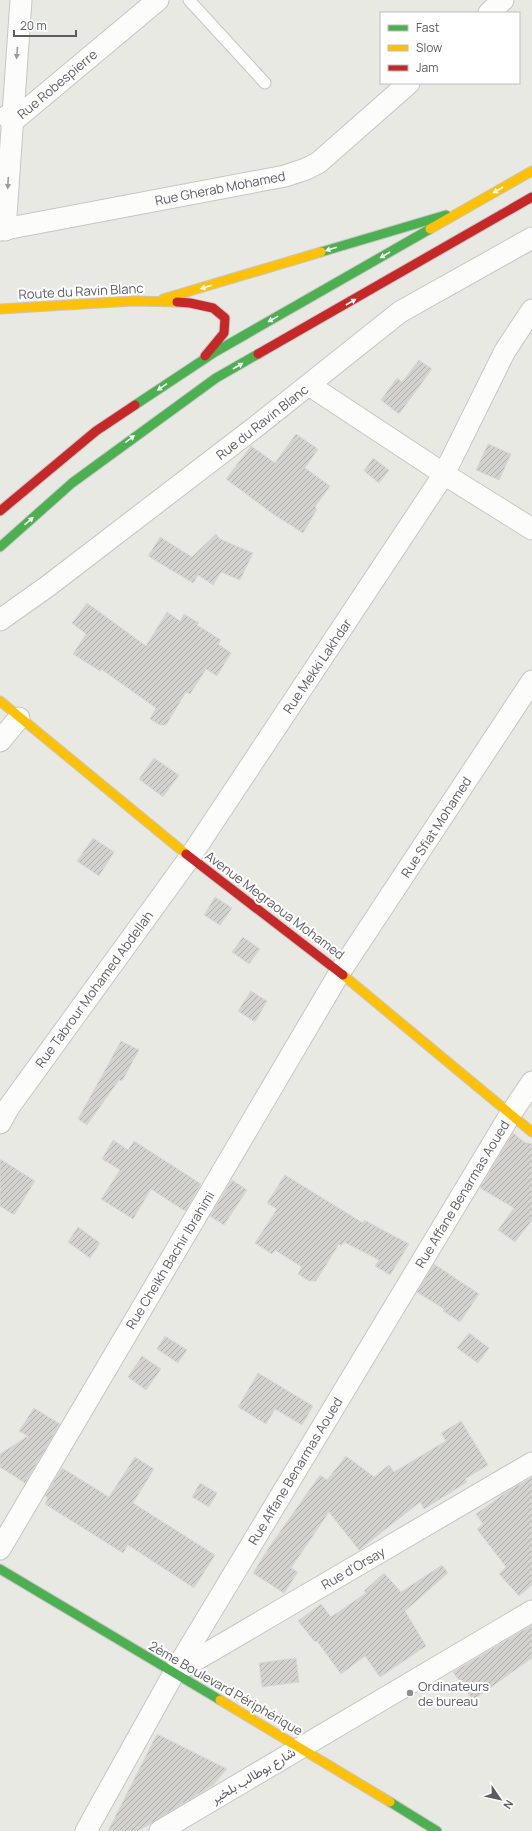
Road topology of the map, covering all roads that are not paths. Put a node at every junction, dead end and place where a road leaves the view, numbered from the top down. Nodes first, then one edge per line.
1 (21, 0) edge
2 (158, 0) edge
3 (189, 0) edge
4 (503, 0) edge
5 (490, 12) edge
6 (265, 83) dead end
7 (408, 84) edge
8 (6, 115) edge
9 (532, 170) edge
10 (532, 197) edge
11 (462, 210) junction
12 (3, 230) edge
13 (532, 238) edge
14 (163, 300) junction
15 (0, 309) edge
16 (532, 310) edge
17 (198, 362) junction
18 (309, 385) junction
19 (444, 474) junction
20 (0, 511) edge
21 (532, 528) edge
22 (0, 546) edge
23 (0, 620) edge
24 (532, 681) edge
25 (0, 701) edge
26 (19, 718) junction
27 (0, 741) edge
28 (190, 857) junction
29 (340, 972) junction
30 (532, 1082) edge
31 (510, 1115) junction
32 (0, 1123) edge
33 (532, 1132) edge
34 (532, 1464) edge
35 (0, 1549) edge
36 (0, 1569) edge
37 (532, 1611) edge
38 (174, 1673) junction
39 (300, 1747) junction
40 (86, 1831) edge
41 (160, 1831) edge
42 (437, 1831) edge

1 -> 8 street
2 - 8 street, Rue Robespierre
3 - 6 lane
4 - 5 street
7 - 12 street, Rue Gherab Mohamed
8 -> 12 street
9 -> 11 main road
22 -> 10 main road
11 -> 14 main road
11 -> 17 main road
13 - 18 street, Rue du Ravin Blanc
14 - 15 main road, Route du Ravin Blanc
14 - 17 main road
16 - 19 street, Rue Mekki Lakhdar
17 -> 20 main road
18 - 19 street
18 - 23 street, Rue du Ravin Blanc
19 - 21 street
19 - 28 street, Rue Mekki Lakhdar
24 - 29 street, Rue Sfiat Mohamed
25 - 26 main road, Avenue Megraoua Mohamed
26 - 27 street
26 - 28 main road, Avenue Megraoua Mohamed
28 - 29 main road, Avenue Megraoua Mohamed
28 - 32 street, Rue Tabrour Mohamed Abdellah
29 - 31 main road, Avenue Megraoua Mohamed
29 - 35 street, Rue Cheikh Bachir Ibrahimi
30 - 31 street, Rue Affane Benarmas Aoued
31 - 33 main road, Avenue Megraoua Mohamed
31 - 38 street, Rue Affane Benarmas Aoued
34 - 38 street, Rue d'Orsay
36 - 38 main road, 2ème Boulevard Périphérique
37 - 39 street, شارع بوطالب بلخير
38 - 39 main road, 2ème Boulevard Périphérique
38 - 40 street, Rue Affane Benarmas Aoued
39 - 41 street, شارع بوطالب بلخير
39 - 42 main road, 2ème Boulevard Périphérique

